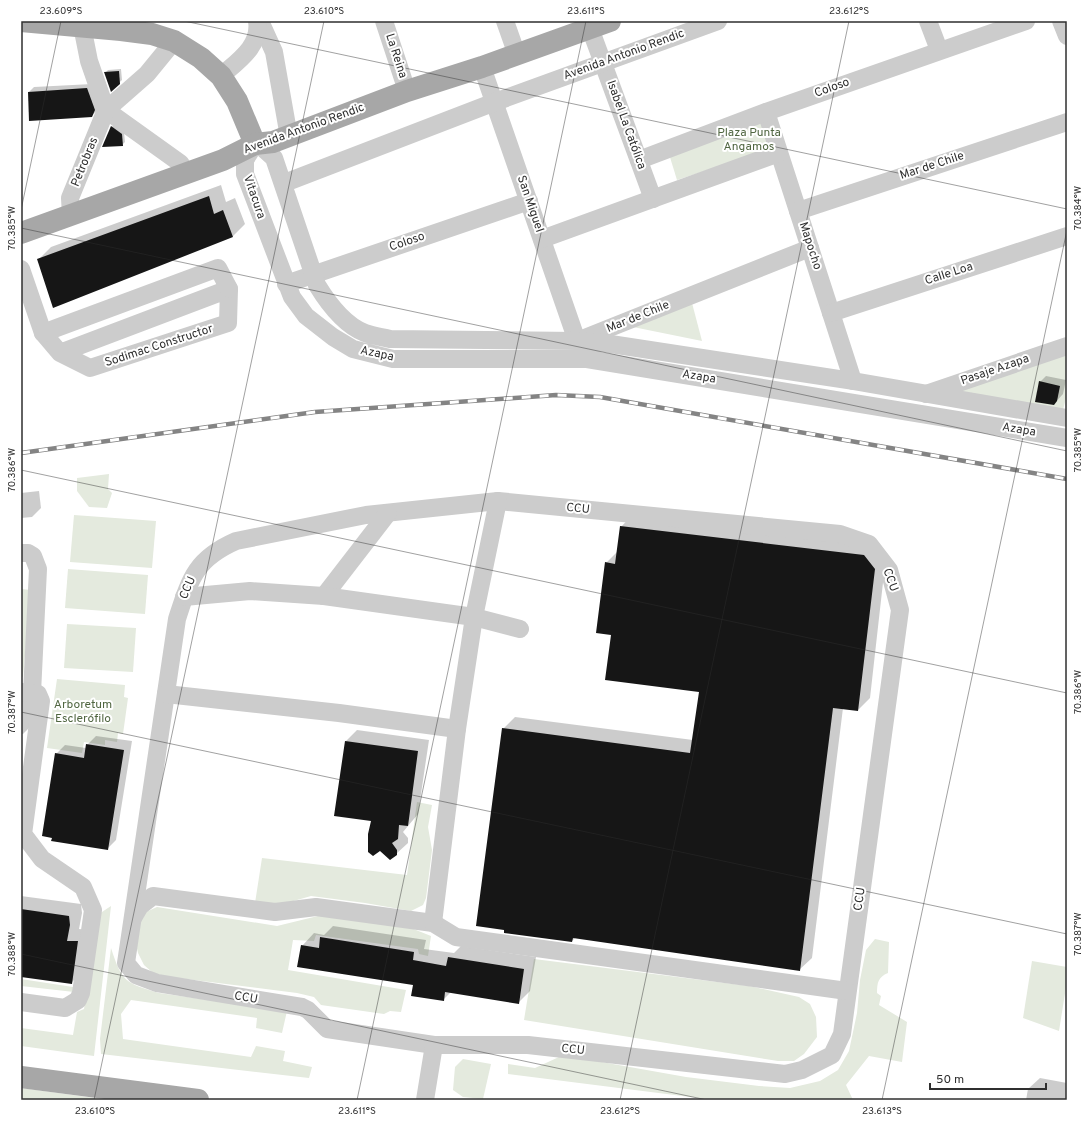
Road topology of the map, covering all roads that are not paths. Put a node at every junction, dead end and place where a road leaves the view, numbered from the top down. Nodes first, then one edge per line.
1 (259, 21) edge
2 (384, 21) edge
3 (505, 21) edge
4 (610, 21) edge
5 (718, 21) edge
6 (928, 21) edge
7 (1026, 21) edge
8 (1061, 21) edge
9 (21, 22) edge
10 (88, 25) edge
11 (590, 28) junction
12 (1067, 36) edge
13 (174, 41) junction
14 (251, 49) junction
15 (939, 50) junction
16 (274, 52) junction
17 (517, 55) junction
18 (602, 63) junction
19 (482, 67) junction
20 (221, 76) junction
21 (407, 91) junction
22 (495, 102) junction
23 (106, 110) junction
24 (766, 112) junction
25 (1067, 122) edge
26 (289, 137) junction
27 (256, 144) junction
28 (779, 153) junction
29 (639, 160) junction
30 (187, 173) junction
31 (284, 184) junction
32 (653, 199) junction
33 (529, 201) junction
34 (798, 211) junction
35 (71, 215) junction
36 (21, 233) edge
37 (1067, 236) edge
38 (542, 239) junction
39 (810, 248) junction
40 (21, 269) edge
41 (312, 274) junction
42 (286, 284) junction
43 (229, 289) junction
44 (831, 313) junction
45 (43, 333) junction
46 (333, 337) joint
47 (577, 341) junction
48 (1067, 346) edge
49 (60, 353) junction
50 (853, 381) junction
51 (924, 394) junction
52 (1067, 418) edge
53 (1067, 438) edge
54 (498, 501) junction
55 (388, 513) junction
56 (21, 553) edge
57 (324, 596) junction
58 (184, 597) junction
59 (474, 617) junction
60 (520, 629) dead end
61 (27, 692) edge
62 (166, 694) junction
63 (457, 729) junction
64 (133, 918) junction
65 (433, 923) junction
66 (847, 991) junction
67 (21, 1002) edge
68 (434, 1044) junction
69 (26, 1075) edge
70 (198, 1100) edge
71 (424, 1100) edge

1 - 14 street
1 - 16 street
2 - 21 street, La Reina
3 - 17 street
4 - 11 main road, Avenida Antonio Rendic
5 - 18 street, Avenida Antonio Rendic
6 - 15 street
7 - 15 street, Coloso
8 - 12 street
9 - 10 main road
10 - 13 main road
10 - 23 street
11 - 17 main road, Avenida Antonio Rendic
11 - 18 street, Isabel La Católica
13 - 20 main road
13 - 23 street, Petrobras
14 - 16 street
14 - 20 street
15 - 24 street, Coloso
16 - 26 street
17 - 19 main road, Avenida Antonio Rendic
18 - 22 street, Avenida Antonio Rendic
18 - 29 street, Isabel La Católica
19 - 21 main road, Avenida Antonio Rendic
19 - 22 street, San Miguel
20 - 27 main road
21 - 26 main road, Avenida Antonio Rendic
22 - 31 street, Avenida Antonio Rendic
22 - 33 street, San Miguel
23 - 30 street
23 - 35 street, Petrobras
24 - 28 street, Mapocho
24 - 29 street, Coloso
25 - 34 street, Mar de Chile
26 - 27 main road, Avenida Antonio Rendic
27 - 30 main road, Avenida Antonio Rendic
27 - 31 street
27 - 42 street, Vitacura
28 - 32 street
28 - 34 street, Mapocho
29 - 32 street, Isabel La Católica
30 - 35 main road, Avenida Antonio Rendic
31 - 41 street
32 - 38 street
33 - 38 street, San Miguel
33 - 41 street, Coloso
34 - 39 street, Mapocho
35 - 36 main road, Avenida Antonio Rendic
37 - 44 street, Calle Loa
38 - 47 street, San Miguel
39 - 44 street, Mapocho
39 - 47 street, Mar de Chile
40 - 45 street, Sodimac Constructor
41 - 42 street, Coloso
41 - 47 street, Azapa
42 - 46 street, Vitacura
43 - 45 street, Sodimac Constructor
43 - 49 street
43 - 49 street, Sodimac Constructor
44 - 50 street, Mapocho
45 - 49 street, Sodimac Constructor
46 - 53 street, Azapa
47 - 50 street, Azapa
48 - 51 street, Pasaje Azapa
50 - 51 street, Azapa
51 - 52 street, Azapa
54 - 55 street, CCU
54 - 59 street
54 - 66 street, CCU
55 - 57 street
55 - 58 street, CCU
56 - 61 street
57 - 58 street
57 - 59 street
58 - 62 street, CCU
59 - 60 street
59 - 63 street
61 - 67 street
62 - 63 street
62 - 64 street, CCU
63 - 65 street
64 - 65 street, CCU
64 - 68 street, CCU
65 - 66 street, CCU
66 - 68 street, CCU
68 - 71 street
69 - 70 main road

